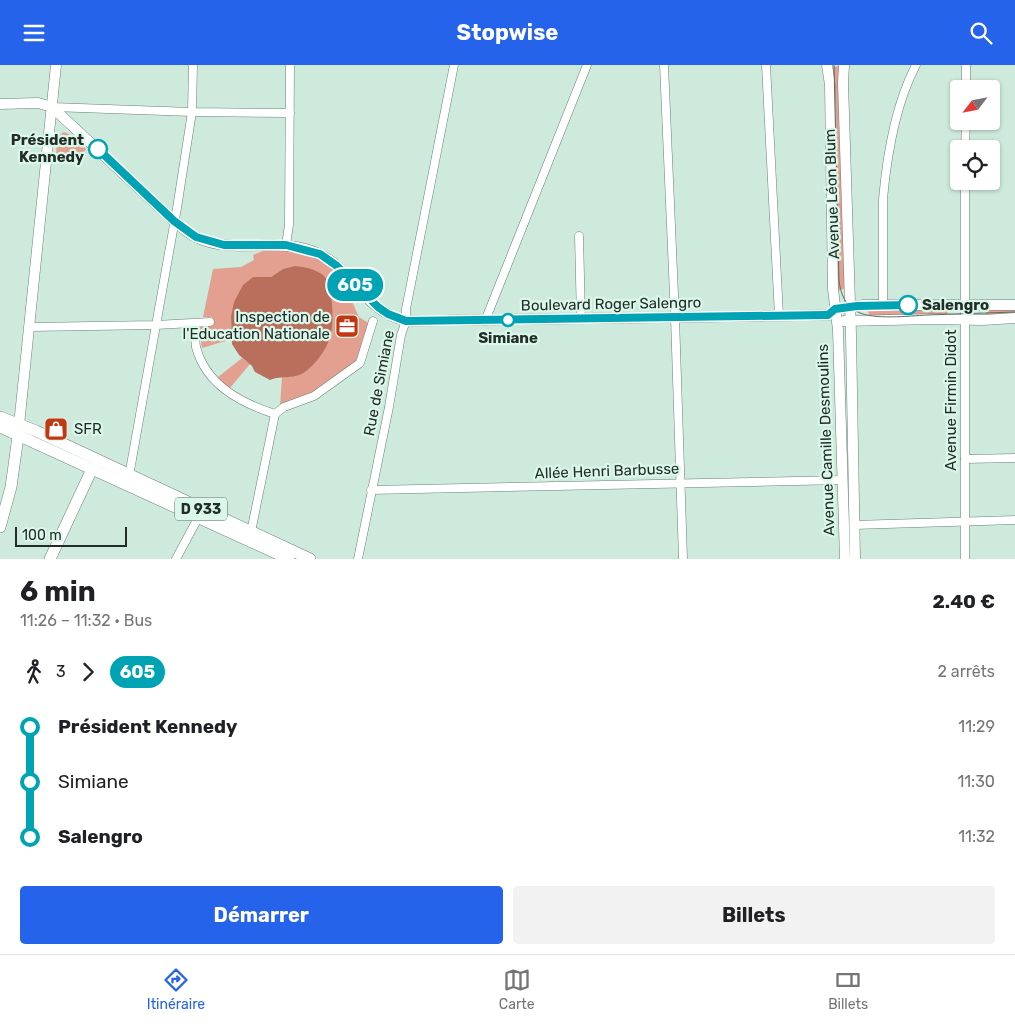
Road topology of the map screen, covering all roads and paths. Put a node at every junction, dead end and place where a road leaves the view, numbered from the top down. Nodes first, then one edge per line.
1 (56, 65) edge
2 (193, 65) edge
3 (290, 65) edge
4 (454, 65) edge
5 (586, 65) edge
6 (664, 65) edge
7 (766, 65) edge
8 (827, 65) edge
9 (844, 65) edge
10 (916, 65) edge
11 (966, 65) edge
12 (966, 80) edge
13 (4, 104) edge
14 (52, 107) junction
15 (192, 112) junction
16 (290, 113) junction
17 (965, 190) edge
18 (174, 221) junction
19 (579, 235) dead end
20 (286, 245) junction
21 (964, 304) junction
22 (1015, 305) edge
23 (883, 306) junction
24 (850, 307) junction
25 (833, 315) junction
26 (779, 316) junction
27 (675, 318) junction
28 (1015, 318) edge
29 (581, 319) junction
30 (374, 321) dead end
31 (406, 321) junction
32 (485, 321) junction
33 (850, 321) junction
34 (965, 321) junction
35 (210, 322) dead end
36 (194, 324) junction
37 (156, 325) junction
38 (30, 327) junction
39 (275, 414) junction
40 (0, 417) edge
41 (0, 427) edge
42 (19, 429) junction
43 (1015, 457) edge
44 (965, 459) junction
45 (92, 463) junction
46 (129, 476) junction
47 (843, 480) junction
48 (680, 482) junction
49 (371, 490) junction
50 (198, 518) junction
51 (1015, 520) edge
52 (966, 521) junction
53 (854, 525) junction
54 (0, 527) edge
55 (251, 532) junction
56 (283, 555) edge
57 (50, 559) edge
58 (176, 559) edge
59 (310, 559) edge
60 (358, 559) edge
61 (683, 559) edge
62 (845, 559) edge
63 (855, 559) edge
64 (965, 559) edge

1 - 14 main road
2 - 15 street
3 - 16 street
4 - 31 street, Rue de Simiane
5 - 32 street
6 - 27 street
7 - 26 street
8 - 25 main road, Avenue Léon Blum
9 - 24 main road, Avenue Léon Blum
10 - 23 street
11 - 12 street
13 - 14 main road
14 - 15 street
14 - 18 main road, Boulevard Roger Salengro
14 - 38 main road
15 - 16 street
15 - 18 street
16 - 20 street
17 - 21 street, Avenue Firmin Didot
18 - 20 main road, Boulevard Roger Salengro
18 - 37 street
19 - 29 street
20 - 31 main road, Boulevard Roger Salengro
21 - 22 main road
21 - 23 main road
21 - 34 street, Avenue Firmin Didot
23 - 24 main road
24 - 25 main road
24 - 33 main road, Avenue Léon Blum
25 - 26 main road, Boulevard Roger Salengro
25 - 33 main road
25 - 47 main road, Avenue Camille Desmoulins
26 - 27 main road, Boulevard Roger Salengro
27 - 29 main road, Boulevard Roger Salengro
27 - 48 street
28 - 34 main road
29 - 32 main road, Boulevard Roger Salengro
30 - 39 street
31 - 32 main road, Boulevard Roger Salengro
31 - 49 street, Rue de Simiane
33 - 34 main road
33 - 53 main road, Avenue Camille Desmoulins
34 - 44 street, Avenue Firmin Didot
35 - 36 street
36 - 37 street
36 - 39 street
37 - 38 street
37 - 46 street
38 - 42 main road
39 - 55 street
40 - 42 main road, D 933
41 - 42 main road, D 933
42 - 45 main road, D 933
42 - 45 main road, D 933
42 - 54 main road
43 - 44 street
44 - 52 street, Avenue Firmin Didot
45 - 46 main road, D 933
45 - 50 main road, D 933
45 - 57 main road
46 - 55 main road, D 933
47 - 48 street, Allée Henri Barbusse
47 - 62 main road, Avenue Camille Desmoulins
48 - 49 street, Allée Henri Barbusse
48 - 61 street
49 - 60 street, Rue de Simiane
50 - 56 main road, D 933
50 - 58 street
51 - 52 street
52 - 53 street
52 - 64 street, Avenue Firmin Didot
53 - 63 main road, Avenue Camille Desmoulins
55 - 56 main road, D 933
56 - 59 main road, D 933

